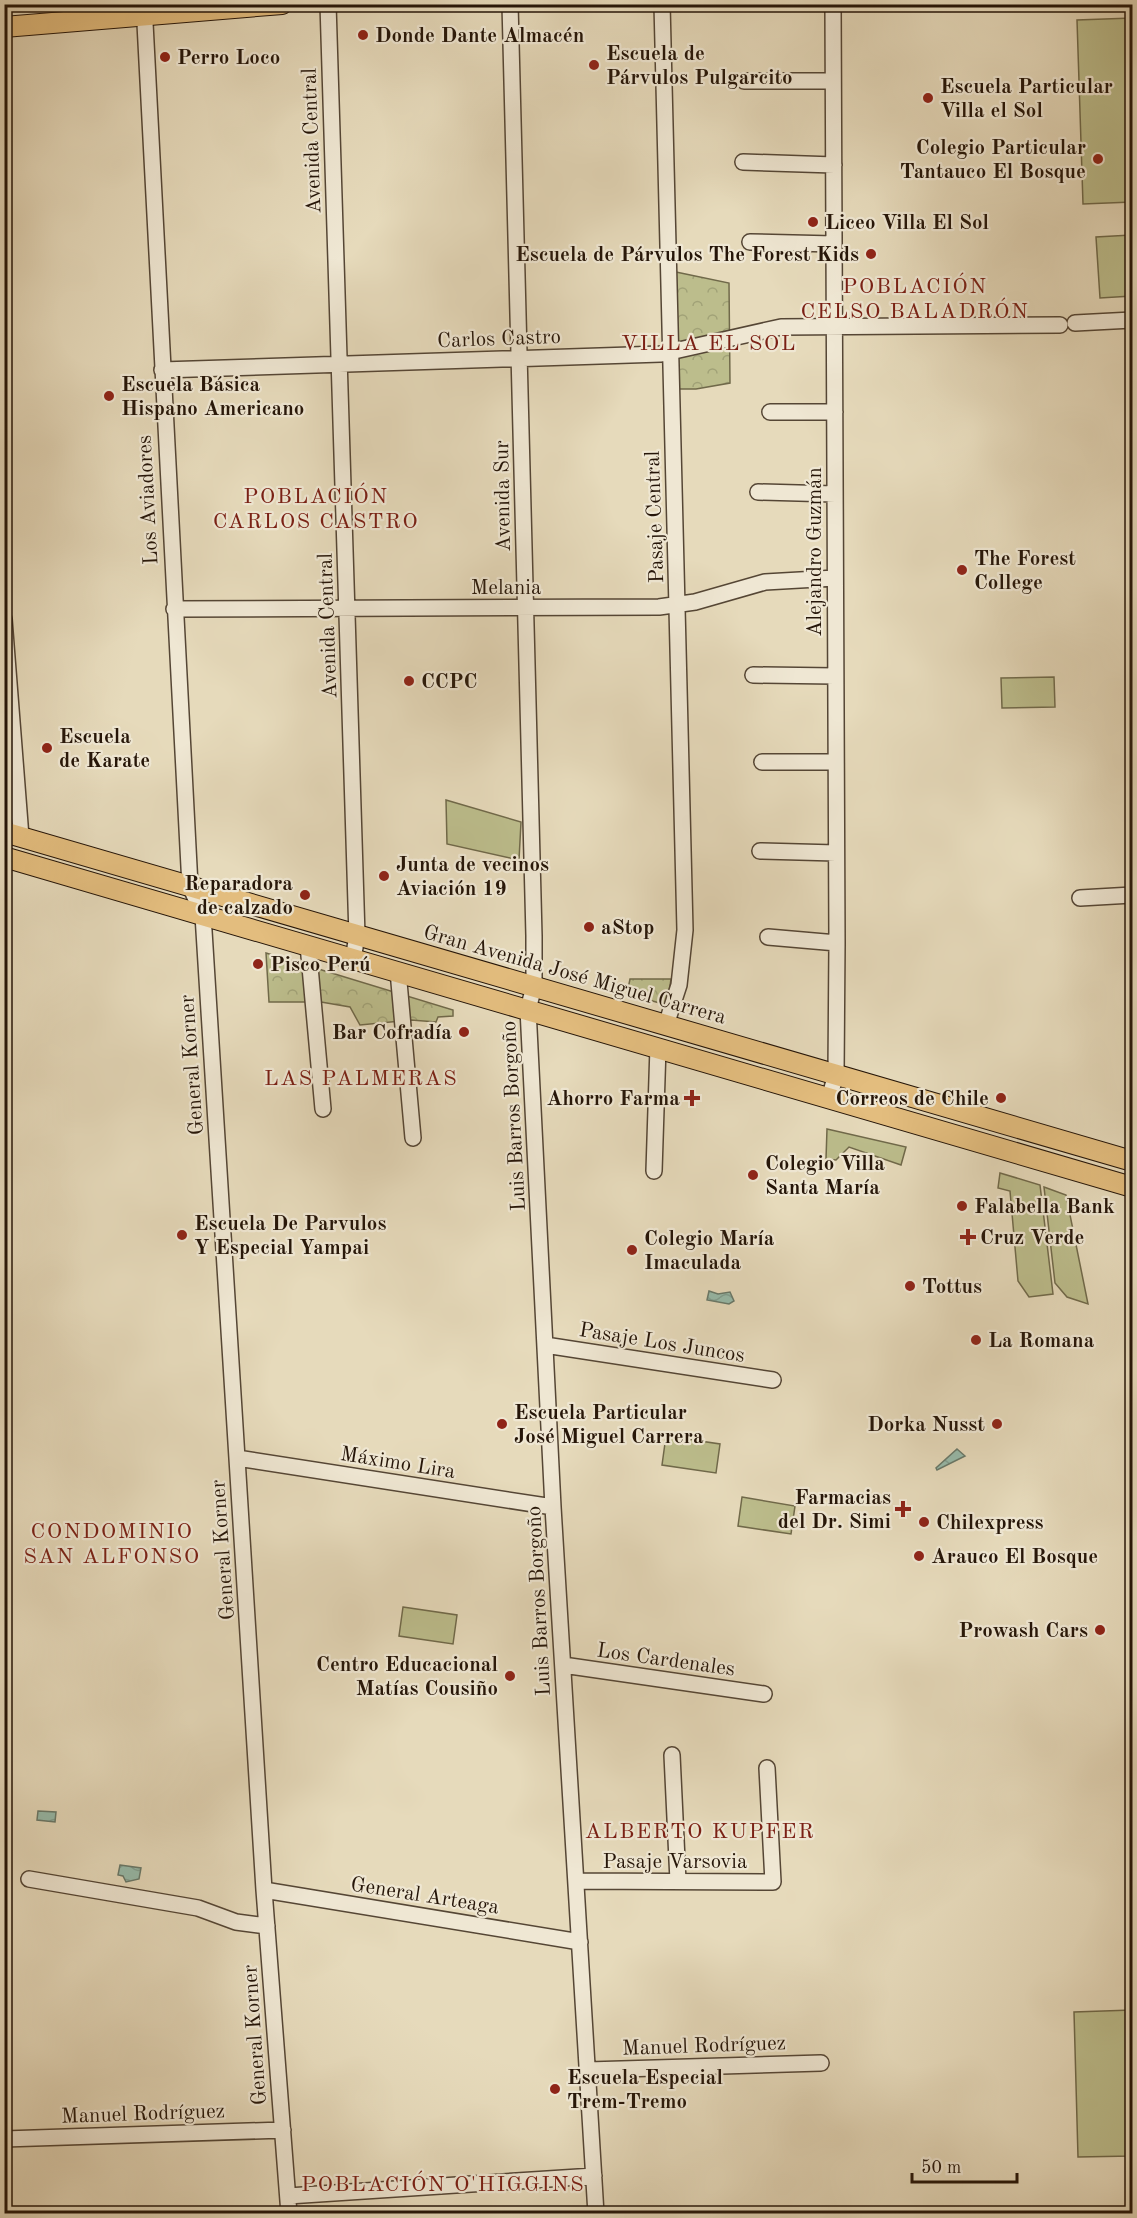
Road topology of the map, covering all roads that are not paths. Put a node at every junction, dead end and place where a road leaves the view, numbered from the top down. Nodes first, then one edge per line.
1 (282, 4) edge
2 (328, 4) edge
3 (510, 4) edge
4 (662, 4) edge
5 (833, 4) edge
6 (144, 10) edge
7 (4, 27) edge
8 (744, 81) dead end
9 (833, 81) junction
10 (743, 162) dead end
11 (834, 165) junction
12 (750, 242) dead end
13 (834, 244) junction
14 (1132, 320) edge
15 (834, 327) junction
16 (671, 353) junction
17 (520, 358) junction
18 (340, 365) junction
19 (162, 370) junction
20 (770, 412) dead end
21 (835, 412) junction
22 (758, 492) dead end
23 (835, 494) junction
24 (835, 578) junction
25 (678, 605) junction
26 (526, 608) junction
27 (174, 609) junction
28 (348, 609) junction
29 (4, 619) edge
30 (753, 675) dead end
31 (836, 676) junction
32 (762, 762) dead end
33 (836, 762) junction
34 (13, 834) edge
35 (760, 851) dead end
36 (836, 853) junction
37 (4, 858) edge
38 (190, 886) junction
39 (1132, 896) edge
40 (1080, 898) dead end
41 (203, 915) junction
42 (357, 936) junction
43 (768, 937) dead end
44 (837, 943) junction
45 (308, 945) junction
46 (353, 959) junction
47 (398, 971) junction
48 (534, 987) junction
49 (528, 1009) junction
50 (666, 1025) junction
51 (658, 1047) junction
52 (836, 1074) junction
53 (829, 1099) junction
54 (323, 1109) dead end
55 (413, 1138) dead end
56 (1132, 1161) edge
57 (654, 1171) dead end
58 (1132, 1187) edge
59 (545, 1345) junction
60 (773, 1380) dead end
61 (237, 1458) junction
62 (553, 1507) junction
63 (563, 1665) junction
64 (764, 1694) dead end
65 (672, 1755) dead end
66 (767, 1768) dead end
67 (29, 1879) dead end
68 (576, 1881) junction
69 (678, 1881) junction
70 (264, 1890) junction
71 (267, 1926) junction
72 (580, 1942) junction
73 (821, 2063) dead end
74 (588, 2070) junction
75 (283, 2130) junction
76 (4, 2139) edge
77 (594, 2176) junction
78 (288, 2196) junction
79 (289, 2214) edge
80 (597, 2214) edge

1 - 6 main road
2 - 18 street, Avenida Central
3 - 17 street, Avenida Sur
4 - 16 street, Pasaje Central
5 - 9 street, Alejandro Guzmán
6 - 7 main road
6 - 19 street, Los Aviadores
8 - 9 street
9 - 11 street, Alejandro Guzmán
10 - 11 street
11 - 13 street, Alejandro Guzmán
12 - 13 street
13 - 15 street, Alejandro Guzmán
14 - 15 street, Carlos Castro
15 - 16 street, Carlos Castro
15 - 21 street, Alejandro Guzmán
16 - 17 street, Carlos Castro
16 - 25 street, Pasaje Central
17 - 18 street, Carlos Castro
17 - 26 street, Avenida Sur
18 - 19 street, Carlos Castro
18 - 28 street, Avenida Central
19 - 27 street, Los Aviadores
20 - 21 street
21 - 23 street, Alejandro Guzmán
22 - 23 street
23 - 24 street, Alejandro Guzmán
24 - 25 street, Melania
24 - 31 street, Alejandro Guzmán
25 - 26 street, Melania
25 - 50 street, Pasaje Central
26 - 28 street, Melania
26 - 48 street, Avenida Sur
27 - 28 street, Melania
27 - 38 street, Los Aviadores
28 - 42 street, Avenida Central
29 - 34 street
30 - 31 street
31 - 33 street, Alejandro Guzmán
32 - 33 street
33 - 36 street, Alejandro Guzmán
34 - 38 main road, Gran Avenida José Miguel Carrera
35 - 36 street
36 - 44 street, Alejandro Guzmán
37 - 41 main road
38 - 41 street, General Korner
38 - 42 main road, Gran Avenida José Miguel Carrera
39 - 40 street
41 - 45 main road
41 - 61 street, General Korner
42 - 46 street, Avenida Central
42 - 48 main road, Gran Avenida José Miguel Carrera
43 - 44 street
44 - 52 street, Alejandro Guzmán
45 - 46 main road
45 - 54 street
46 - 47 main road
47 - 49 main road
47 - 55 street
48 - 49 street, Luis Barros Borgoño
48 - 50 main road, Gran Avenida José Miguel Carrera
49 - 51 main road
49 - 59 street, Luis Barros Borgoño
50 - 52 main road, Gran Avenida José Miguel Carrera
51 - 53 main road
51 - 57 street
52 - 53 street, Alejandro Guzmán
52 - 56 main road, Gran Avenida José Miguel Carrera
53 - 58 main road
59 - 60 street, Pasaje Los Juncos
59 - 62 street, Luis Barros Borgoño
61 - 62 street, Máximo Lira
61 - 70 street, General Korner
62 - 63 street, Luis Barros Borgoño
63 - 64 street, Los Cardenales
63 - 68 street, Luis Barros Borgoño
65 - 69 street
66 - 69 street, Pasaje Varsovia
67 - 71 street
68 - 69 street, Pasaje Varsovia
68 - 72 street, Luis Barros Borgoño
70 - 71 street, General Korner
70 - 72 street, General Arteaga
71 - 75 street, General Korner
72 - 74 street, Luis Barros Borgoño
73 - 74 street, Manuel Rodríguez
74 - 77 street, Luis Barros Borgoño
75 - 76 street, Manuel Rodríguez
75 - 78 street, General Korner
77 - 78 street
77 - 80 street, Luis Barros Borgoño
78 - 79 street, General Korner

